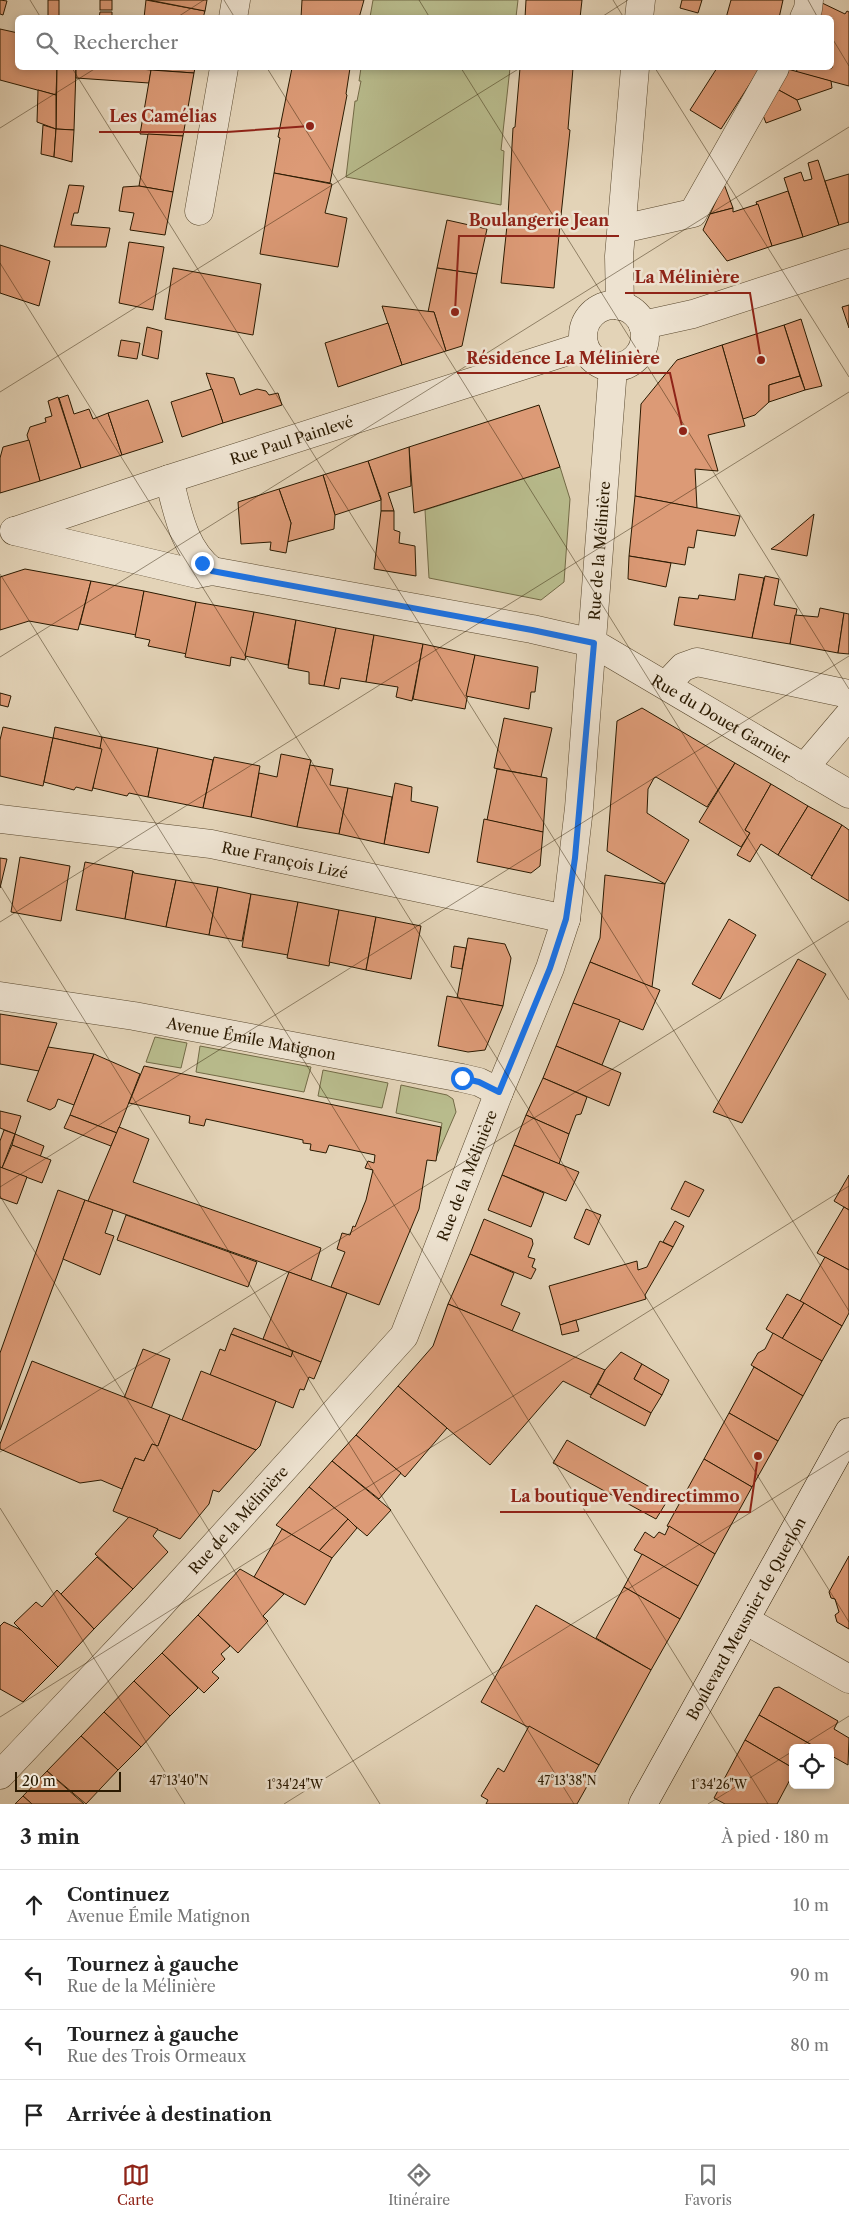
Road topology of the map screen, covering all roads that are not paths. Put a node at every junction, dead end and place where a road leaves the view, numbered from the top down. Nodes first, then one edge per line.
1 (236, 0) edge
2 (641, 0) edge
3 (809, 0) edge
4 (234, 15) edge
5 (639, 15) edge
6 (805, 15) edge
7 (224, 70) edge
8 (635, 70) edge
9 (774, 70) edge
10 (199, 211) dead end
11 (622, 229) junction
12 (849, 263) edge
13 (620, 306) junction
14 (643, 325) junction
15 (584, 346) junction
16 (613, 368) junction
17 (170, 479) junction
18 (7, 533) edge
19 (212, 571) junction
20 (594, 643) junction
21 (666, 685) junction
22 (849, 694) edge
23 (849, 715) edge
24 (804, 768) junction
25 (849, 794) edge
26 (0, 820) edge
27 (566, 919) junction
28 (0, 996) edge
29 (499, 1092) junction
30 (849, 1432) edge
31 (745, 1620) junction
32 (849, 1679) edge
33 (0, 1775) edge
34 (643, 1804) edge

1 - 4 street
2 - 5 street
3 - 6 street
7 - 10 street
8 - 11 street
9 - 11 street
11 - 13 street
12 - 14 street
13 - 14 street
13 - 15 street
14 - 16 street
15 - 16 street
15 - 17 street, Rue Paul Painlevé
16 - 20 street, Rue de la Mélinière
17 - 18 street, Rue Paul Painlevé
17 - 19 street
18 - 19 street, Rue du Douet Garnier
19 - 20 street, Rue du Douet Garnier
20 - 21 street, Rue du Douet Garnier
20 - 27 street, Rue de la Mélinière
21 - 22 street
21 - 24 street, Rue du Douet Garnier
23 - 24 street
24 - 25 street, Rue du Douet Garnier
26 - 27 street, Rue François Lizé
27 - 29 street, Rue de la Mélinière
28 - 29 street, Avenue Émile Matignon
29 - 33 street, Rue de la Mélinière
30 - 31 street, Boulevard Meusnier de Querlon
31 - 32 street
31 - 34 street, Boulevard Meusnier de Querlon

